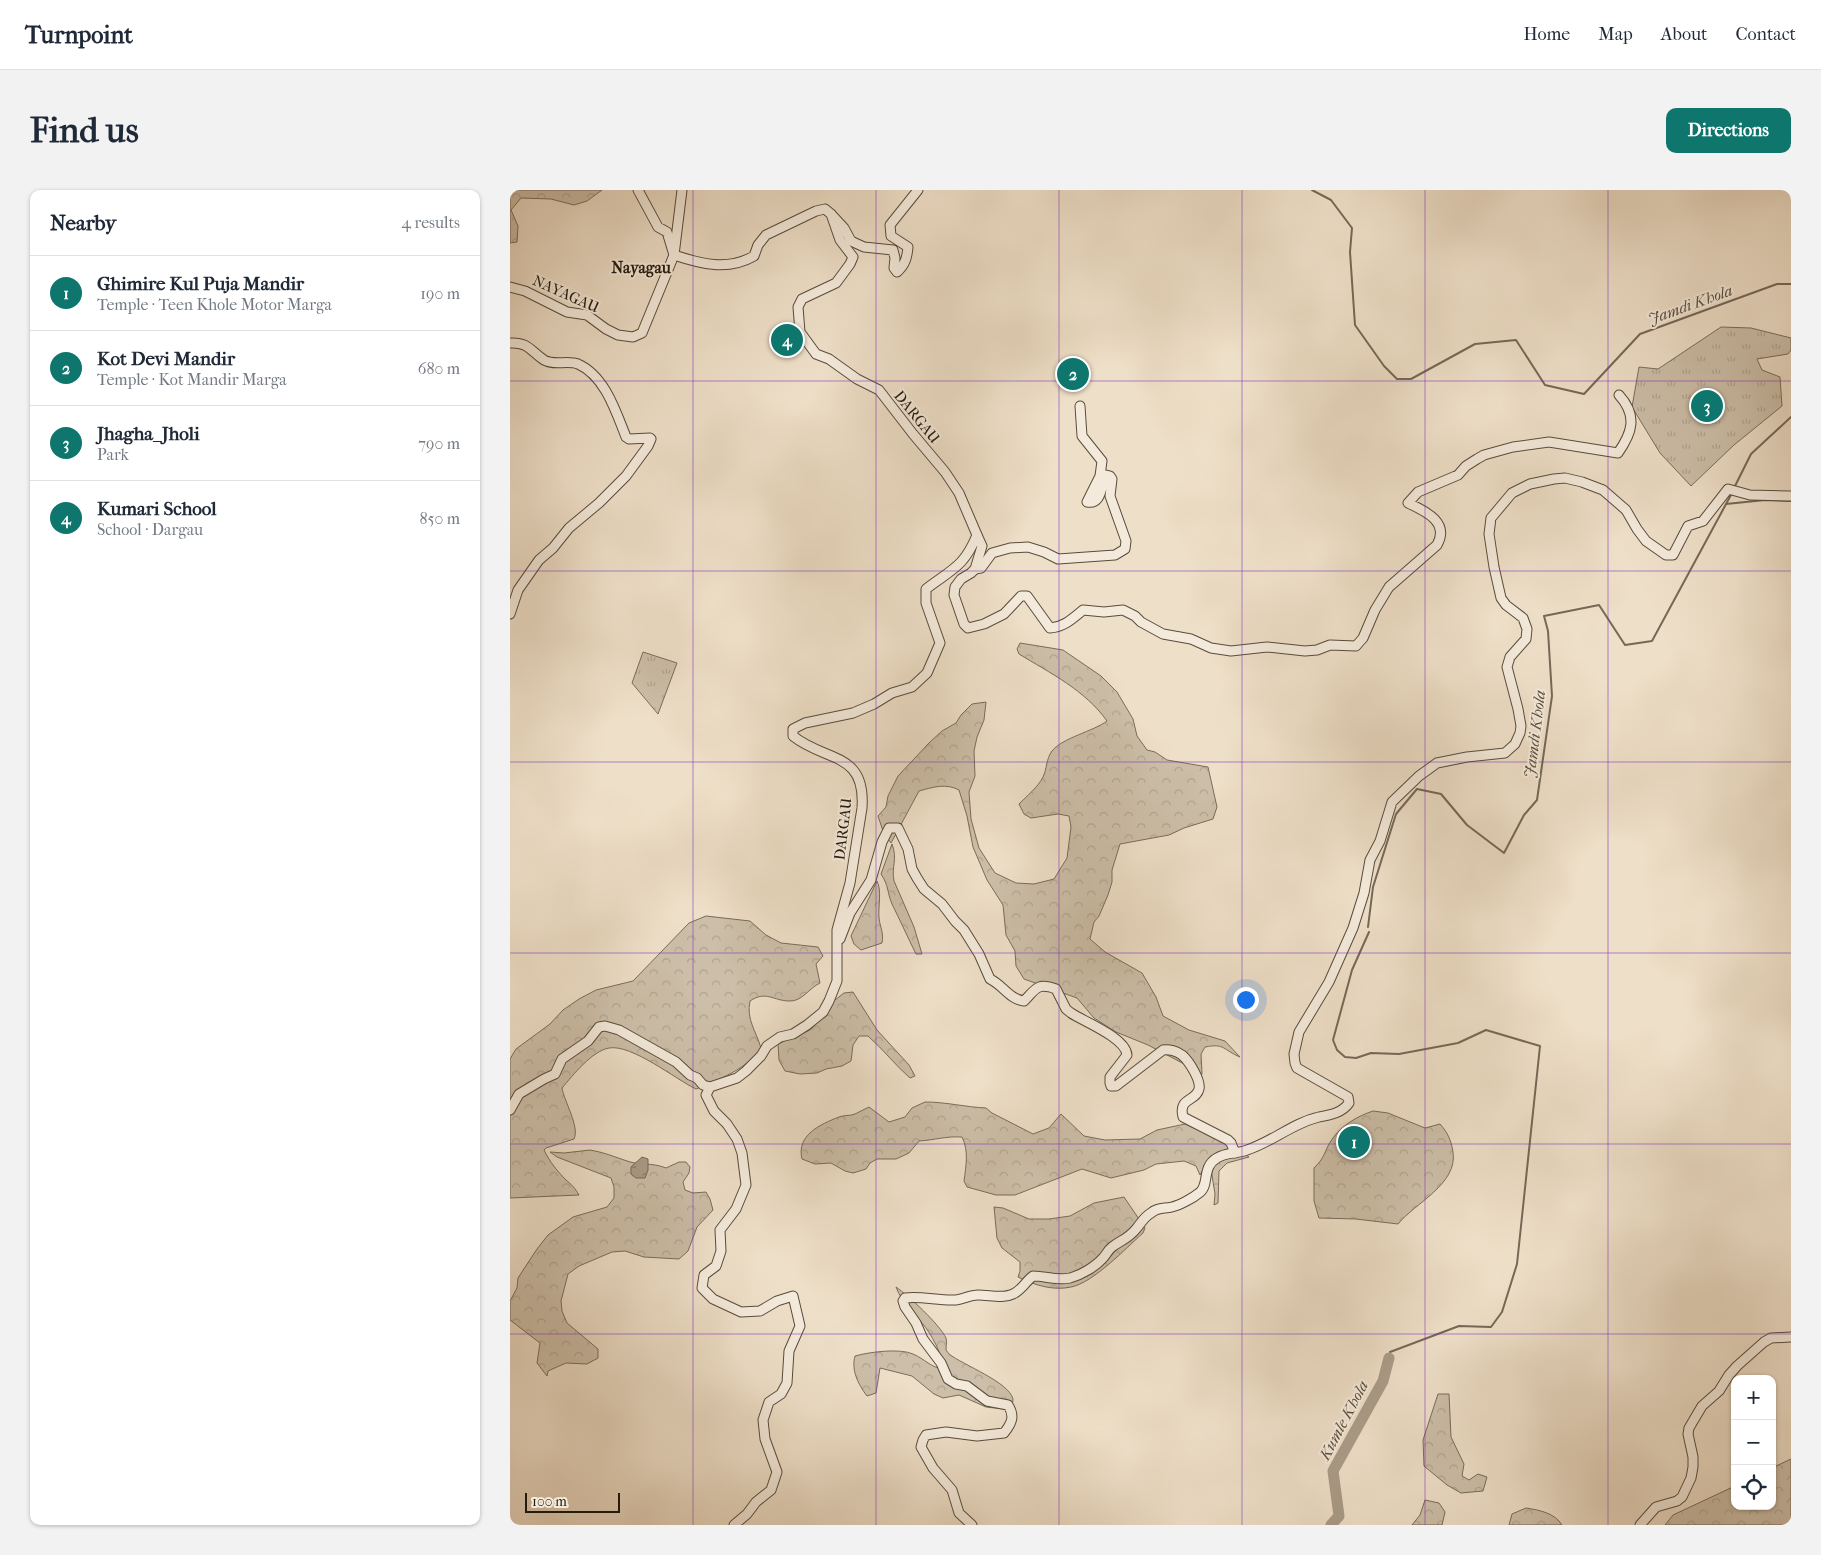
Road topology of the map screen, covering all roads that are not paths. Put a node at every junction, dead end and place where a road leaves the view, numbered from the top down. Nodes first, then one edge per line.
1 (638, 190) edge
2 (682, 190) edge
3 (918, 190) edge
4 (831, 214) junction
5 (674, 255) junction
6 (510, 287) edge
7 (510, 343) edge
8 (1619, 395) dead end
9 (1080, 406) dead end
10 (1791, 496) edge
11 (977, 535) junction
12 (975, 568) junction
13 (510, 614) edge
14 (837, 949) junction
15 (710, 1087) junction
16 (510, 1110) edge
17 (1235, 1153) junction
18 (1791, 1337) edge
19 (734, 1525) edge
20 (972, 1525) edge
21 (1640, 1525) edge

1 - 5 street
2 - 5 street, NAYAGAU
3 - 4 street
4 - 5 street
4 - 11 street, DARGAU
5 - 6 street, NAYAGAU
7 - 13 street
8 - 12 street
9 - 12 street
10 - 17 street
11 - 12 street
11 - 14 street, DARGAU
14 - 15 street, DARGAU
14 - 17 street
15 - 16 street
15 - 19 street
17 - 20 street
18 - 21 street

